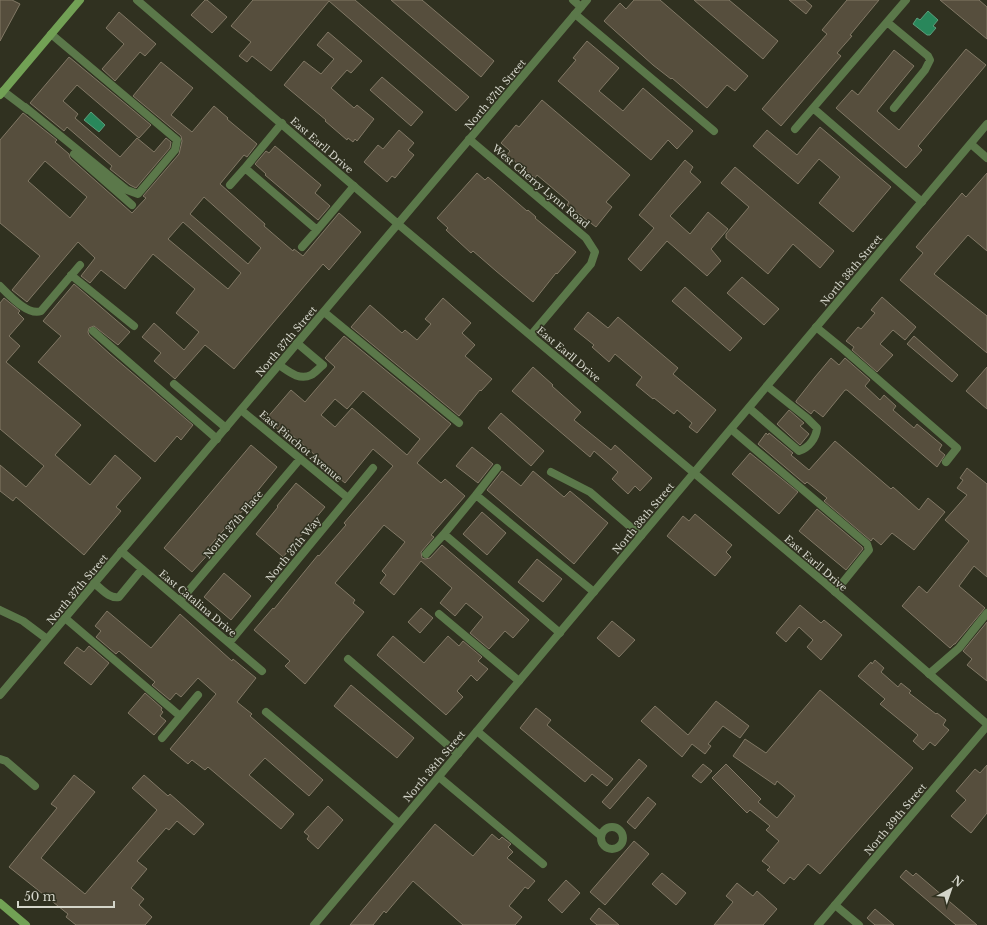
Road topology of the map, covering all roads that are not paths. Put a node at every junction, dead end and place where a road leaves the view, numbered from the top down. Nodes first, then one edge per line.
1 (80, 0) edge
2 (137, 0) edge
3 (573, 0) edge
4 (906, 0) edge
5 (584, 3) edge
6 (575, 14) junction
7 (887, 22) junction
8 (51, 34) junction
9 (2, 93) edge
10 (25, 108) junction
11 (813, 108) junction
12 (894, 108) dead end
13 (282, 124) junction
14 (987, 124) edge
15 (795, 129) dead end
16 (714, 131) dead end
17 (469, 139) junction
18 (971, 144) junction
19 (987, 158) edge
20 (245, 168) junction
21 (230, 185) dead end
22 (354, 186) junction
23 (922, 202) junction
24 (132, 205) dead end
25 (398, 224) junction
26 (317, 230) junction
27 (302, 247) dead end
28 (80, 265) dead end
29 (71, 275) junction
30 (0, 286) edge
31 (324, 312) junction
32 (134, 326) dead end
33 (816, 328) junction
34 (93, 331) dead end
35 (531, 335) junction
36 (298, 343) junction
37 (279, 365) junction
38 (174, 384) dead end
39 (767, 386) junction
40 (749, 408) junction
41 (241, 410) junction
42 (459, 424) dead end
43 (226, 428) junction
44 (731, 429) junction
45 (217, 439) junction
46 (300, 459) junction
47 (946, 462) dead end
48 (373, 468) dead end
49 (497, 468) dead end
50 (551, 472) dead end
51 (694, 472) junction
52 (476, 495) junction
53 (348, 498) junction
54 (444, 534) junction
55 (641, 536) junction
56 (121, 551) junction
57 (426, 554) dead end
58 (142, 569) junction
59 (94, 583) junction
60 (594, 592) junction
61 (835, 592) junction
62 (180, 601) junction
63 (0, 610) edge
64 (439, 614) dead end
65 (987, 614) edge
66 (65, 618) junction
67 (560, 633) junction
68 (47, 640) junction
69 (230, 643) junction
70 (348, 659) dead end
71 (262, 671) dead end
72 (929, 674) junction
73 (519, 681) junction
74 (0, 695) edge
75 (198, 695) dead end
76 (266, 712) dead end
77 (180, 716) junction
78 (987, 725) edge
79 (477, 731) junction
80 (162, 738) dead end
81 (458, 754) junction
82 (0, 760) edge
83 (438, 777) junction
84 (35, 786) dead end
85 (399, 823) junction
86 (601, 836) dead end
87 (543, 864) dead end
88 (0, 903) edge
89 (835, 905) junction
90 (26, 925) edge
91 (314, 925) edge
92 (818, 925) edge
93 (859, 925) edge

1 - 8 main road
2 - 13 street, East Earll Drive
3 - 5 street
4 - 7 street
5 - 6 street, North 37th Street
6 - 16 street
6 - 17 street, North 37th Street
7 - 11 street
7 - 12 street
8 - 9 main road
8 - 10 street
9 - 10 street
10 - 24 street
11 - 15 street
11 - 23 street
13 - 20 street
13 - 22 street, East Earll Drive
14 - 18 street, North 38th Street
17 - 25 street, North 37th Street
17 - 35 street, West Cherry Lynn Road
18 - 19 street
18 - 23 street, North 38th Street
20 - 21 street
20 - 26 street
22 - 25 street, East Earll Drive
22 - 26 street
23 - 33 street, North 38th Street
25 - 31 street, North 37th Street
25 - 35 street, East Earll Drive
26 - 27 street
28 - 29 street
29 - 30 street
29 - 32 street
31 - 36 street, North 37th Street
31 - 42 street
33 - 39 street, North 38th Street
33 - 47 street
34 - 45 street
35 - 51 street, East Earll Drive
36 - 37 street, North 37th Street
36 - 37 street
37 - 41 street, North 37th Street
38 - 43 street
39 - 40 street, North 38th Street
39 - 40 street
40 - 44 street, North 38th Street
41 - 43 street, North 37th Street
41 - 46 street, East Pinchot Avenue
43 - 45 street, North 37th Street
44 - 51 street, North 38th Street
44 - 61 street
45 - 56 street, North 37th Street
46 - 53 street, East Pinchot Avenue
46 - 62 street, North 37th Place
48 - 53 street, North 37th Way
49 - 52 street
50 - 55 street
51 - 55 street, North 38th Street
51 - 61 street, East Earll Drive
52 - 54 street
52 - 60 street
53 - 69 street, North 37th Way
54 - 57 street
54 - 67 street
55 - 60 street, North 38th Street
56 - 58 street, East Catalina Drive
56 - 59 street, North 37th Street
58 - 59 street
58 - 62 street, East Catalina Drive
59 - 66 street, North 37th Street
60 - 67 street, North 38th Street
61 - 72 street, East Earll Drive
62 - 69 street, East Catalina Drive
63 - 68 street
64 - 73 street
65 - 72 street
66 - 68 street, North 37th Street
66 - 77 street
67 - 73 street, North 38th Street
68 - 74 street, North 37th Street
69 - 71 street, East Catalina Drive
70 - 81 street
72 - 78 street, East Earll Drive
73 - 79 street, North 38th Street
75 - 77 street
76 - 85 street
77 - 80 street
78 - 89 street, North 39th Street
79 - 81 street, North 38th Street
79 - 86 street
81 - 83 street, North 38th Street
82 - 84 street
83 - 85 street, North 38th Street
83 - 87 street
85 - 91 street, North 38th Street
88 - 90 main road
89 - 92 street, North 39th Street
89 - 93 street

